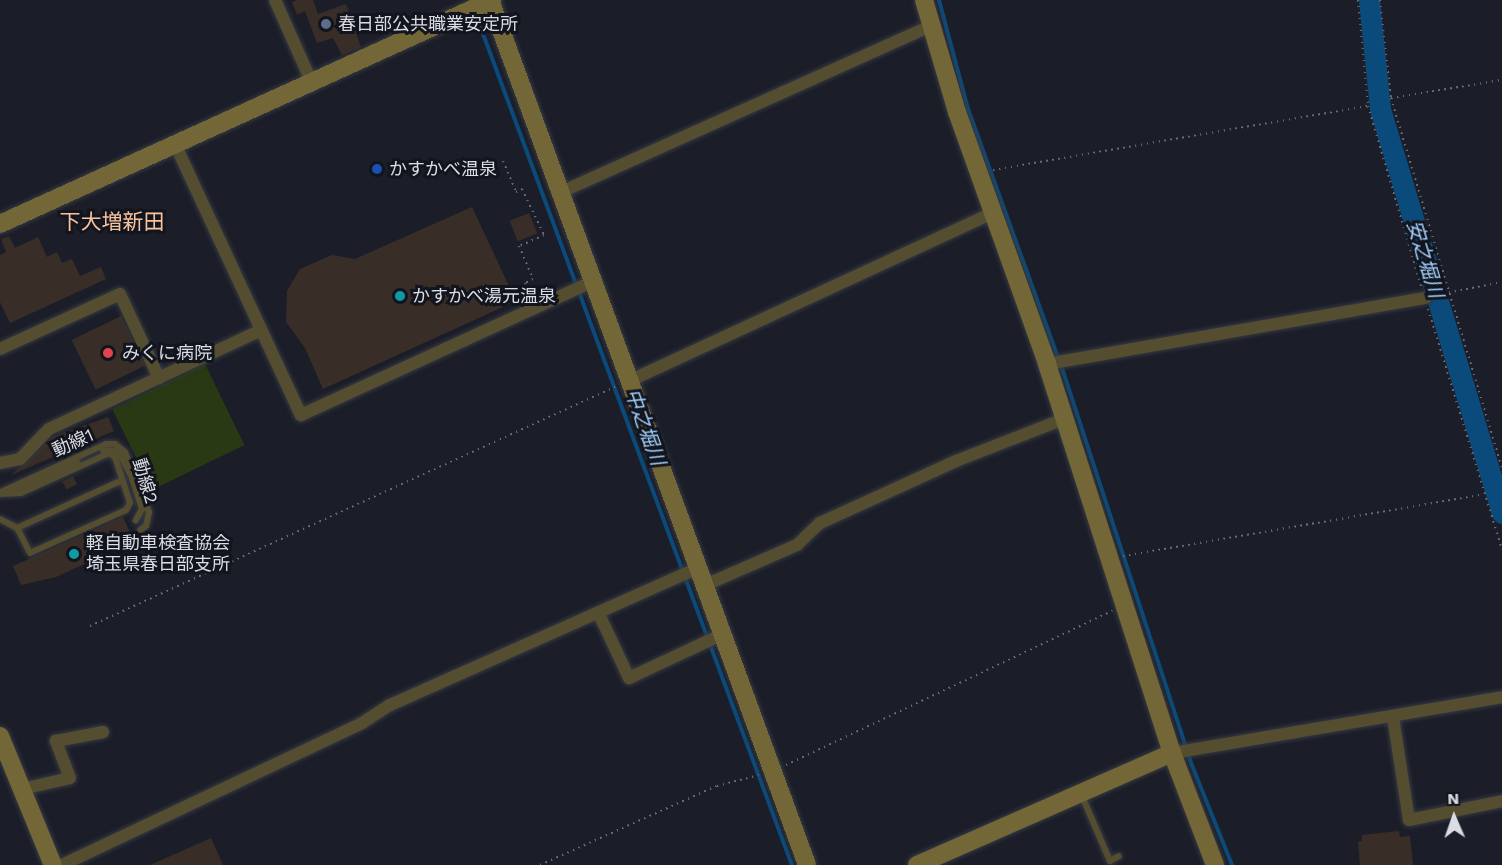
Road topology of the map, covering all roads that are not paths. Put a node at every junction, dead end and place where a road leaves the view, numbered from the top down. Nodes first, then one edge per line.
1 (275, 0) edge
2 (491, 0) edge
3 (924, 0) edge
4 (931, 26) junction
5 (312, 83) junction
6 (175, 144) junction
7 (559, 193) junction
8 (993, 213) junction
9 (0, 224) edge
10 (588, 283) junction
11 (1425, 298) road end
12 (259, 331) junction
13 (0, 349) edge
14 (1049, 364) junction
15 (159, 378) junction
16 (628, 381) junction
17 (1064, 419) junction
18 (0, 463) edge
19 (123, 480) junction
20 (18, 486) junction
21 (0, 493) edge
22 (0, 519) edge
23 (136, 520) dead end
24 (17, 528) junction
25 (140, 530) dead end
26 (697, 568) junction
27 (703, 585) junction
28 (599, 614) junction
29 (721, 635) junction
30 (1502, 697) edge
31 (1393, 717) junction
32 (103, 732) dead end
33 (0, 736) edge
34 (1175, 752) junction
35 (22, 789) junction
36 (1080, 793) junction
37 (1502, 801) edge
38 (1119, 856) dead end
39 (53, 865) edge
40 (62, 865) edge
41 (807, 865) edge
42 (917, 865) edge
43 (1215, 865) edge

1 - 5 street
2 - 5 street
2 - 7 street
3 - 4 street
4 - 7 street
4 - 8 street
5 - 6 street
6 - 9 street
6 - 12 street
7 - 10 street
8 - 14 street
8 - 16 street
10 - 12 street
10 - 16 street
11 - 14 street
12 - 15 street
13 - 15 street
14 - 17 street
15 - 18 street
16 - 26 street
17 - 27 street
17 - 34 street
19 - 21 lane
19 - 24 lane
19 - 24 lane
20 - 21 lane
20 - 23 lane, 動線2
20 - 25 lane, 動線1
22 - 24 lane
26 - 27 street
26 - 28 street
27 - 29 street
28 - 29 street
28 - 40 street
29 - 41 street
30 - 31 street
31 - 34 street
31 - 37 street
32 - 35 street
33 - 35 street
34 - 36 street
34 - 43 street
35 - 39 street
36 - 38 lane
36 - 42 street

